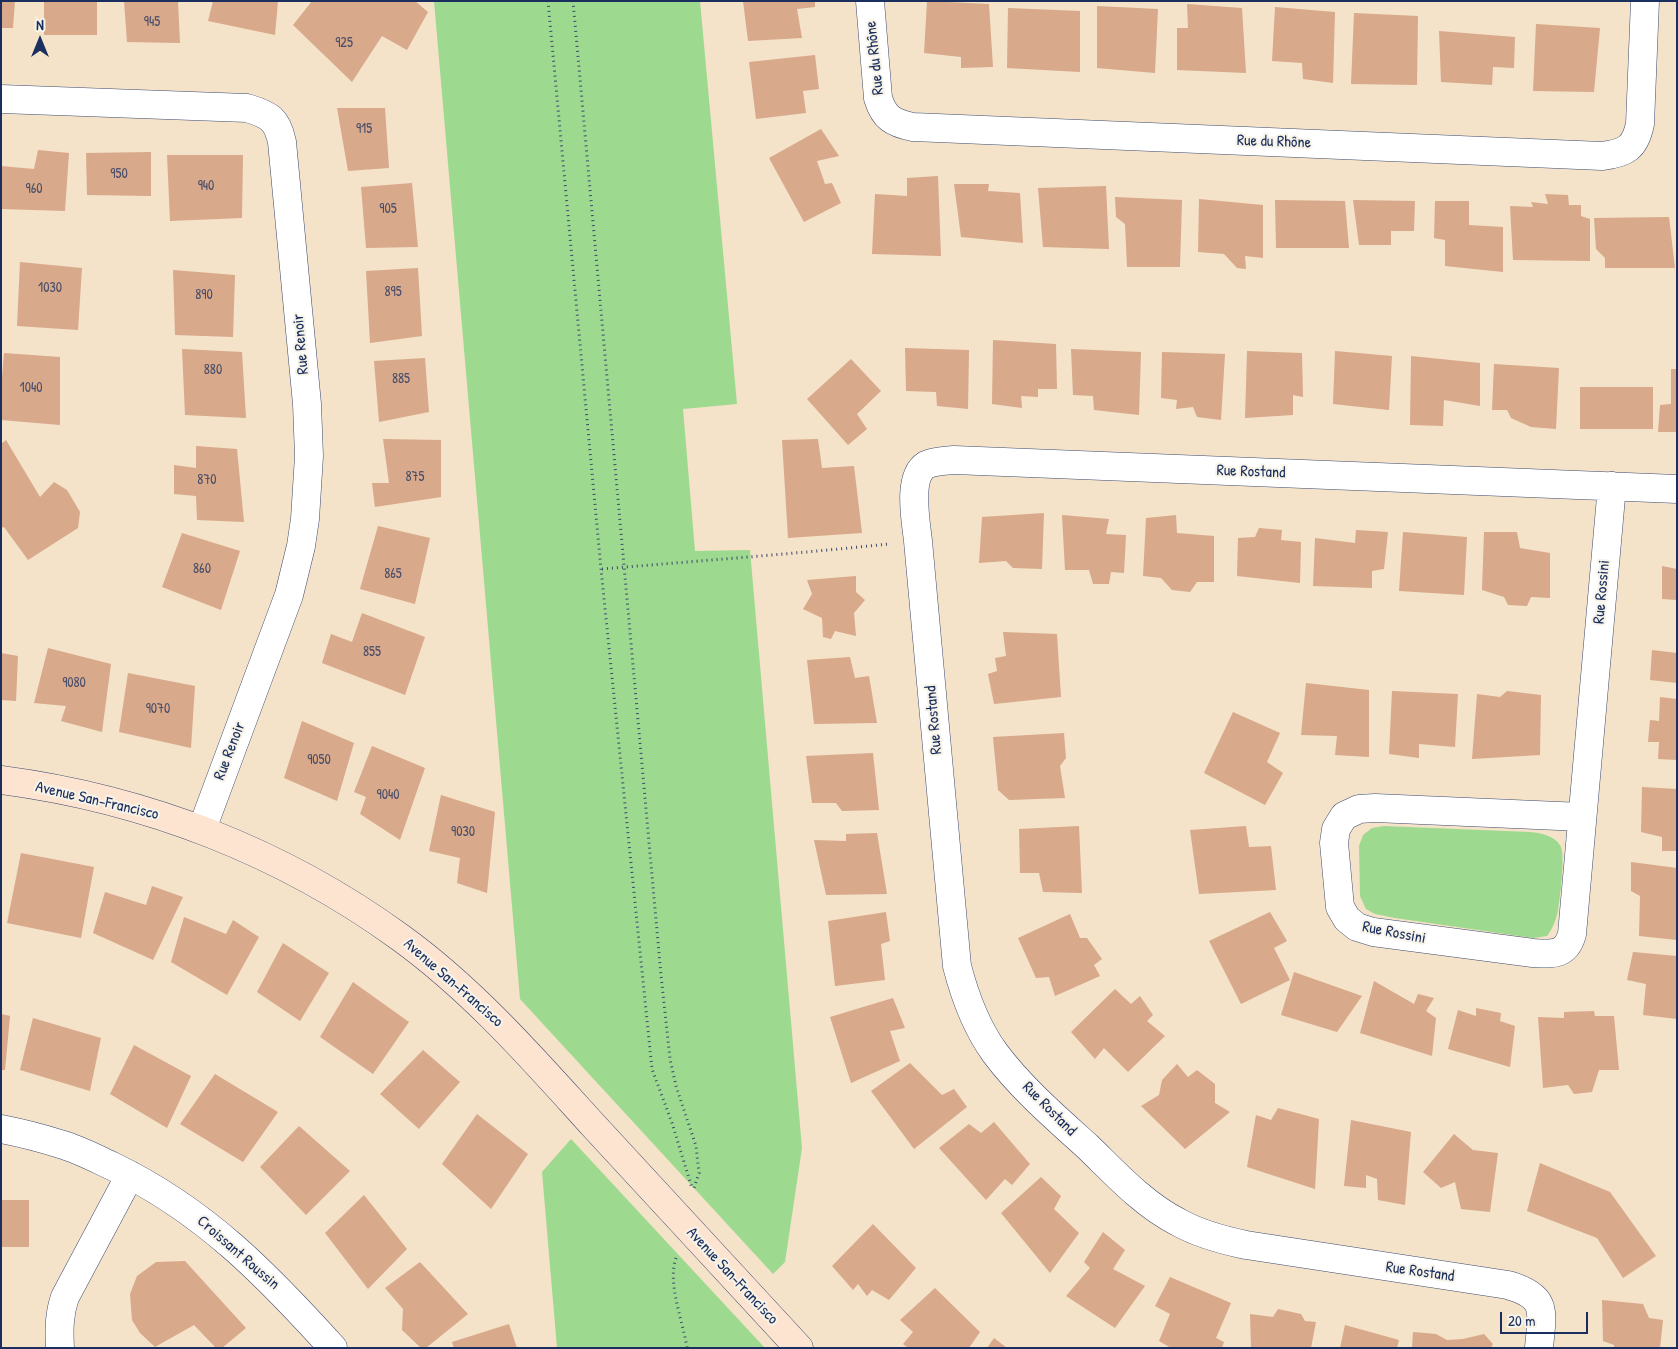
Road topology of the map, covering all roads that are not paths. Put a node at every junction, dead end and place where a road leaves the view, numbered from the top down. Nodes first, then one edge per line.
1 (870, 1) edge
2 (1645, 1) edge
3 (1, 99) edge
4 (1612, 486) junction
5 (1677, 489) edge
6 (1, 780) edge
7 (1582, 817) junction
8 (202, 829) junction
9 (1, 1129) edge
10 (130, 1175) junction
11 (60, 1348) edge
12 (333, 1348) edge
13 (799, 1348) edge
14 (1539, 1348) edge

1 - 2 street, Rue du Rhône
3 - 8 street, Rue Renoir
4 - 5 street, Rue Rostand
4 - 7 street, Rue Rossini
4 - 14 street, Rue Rostand
6 - 8 street, Avenue San-Francisco
7 - 7 street, Rue Rossini
8 - 13 street, Avenue San-Francisco
9 - 10 street, Croissant Roussin
10 - 11 street
10 - 12 street, Croissant Roussin

